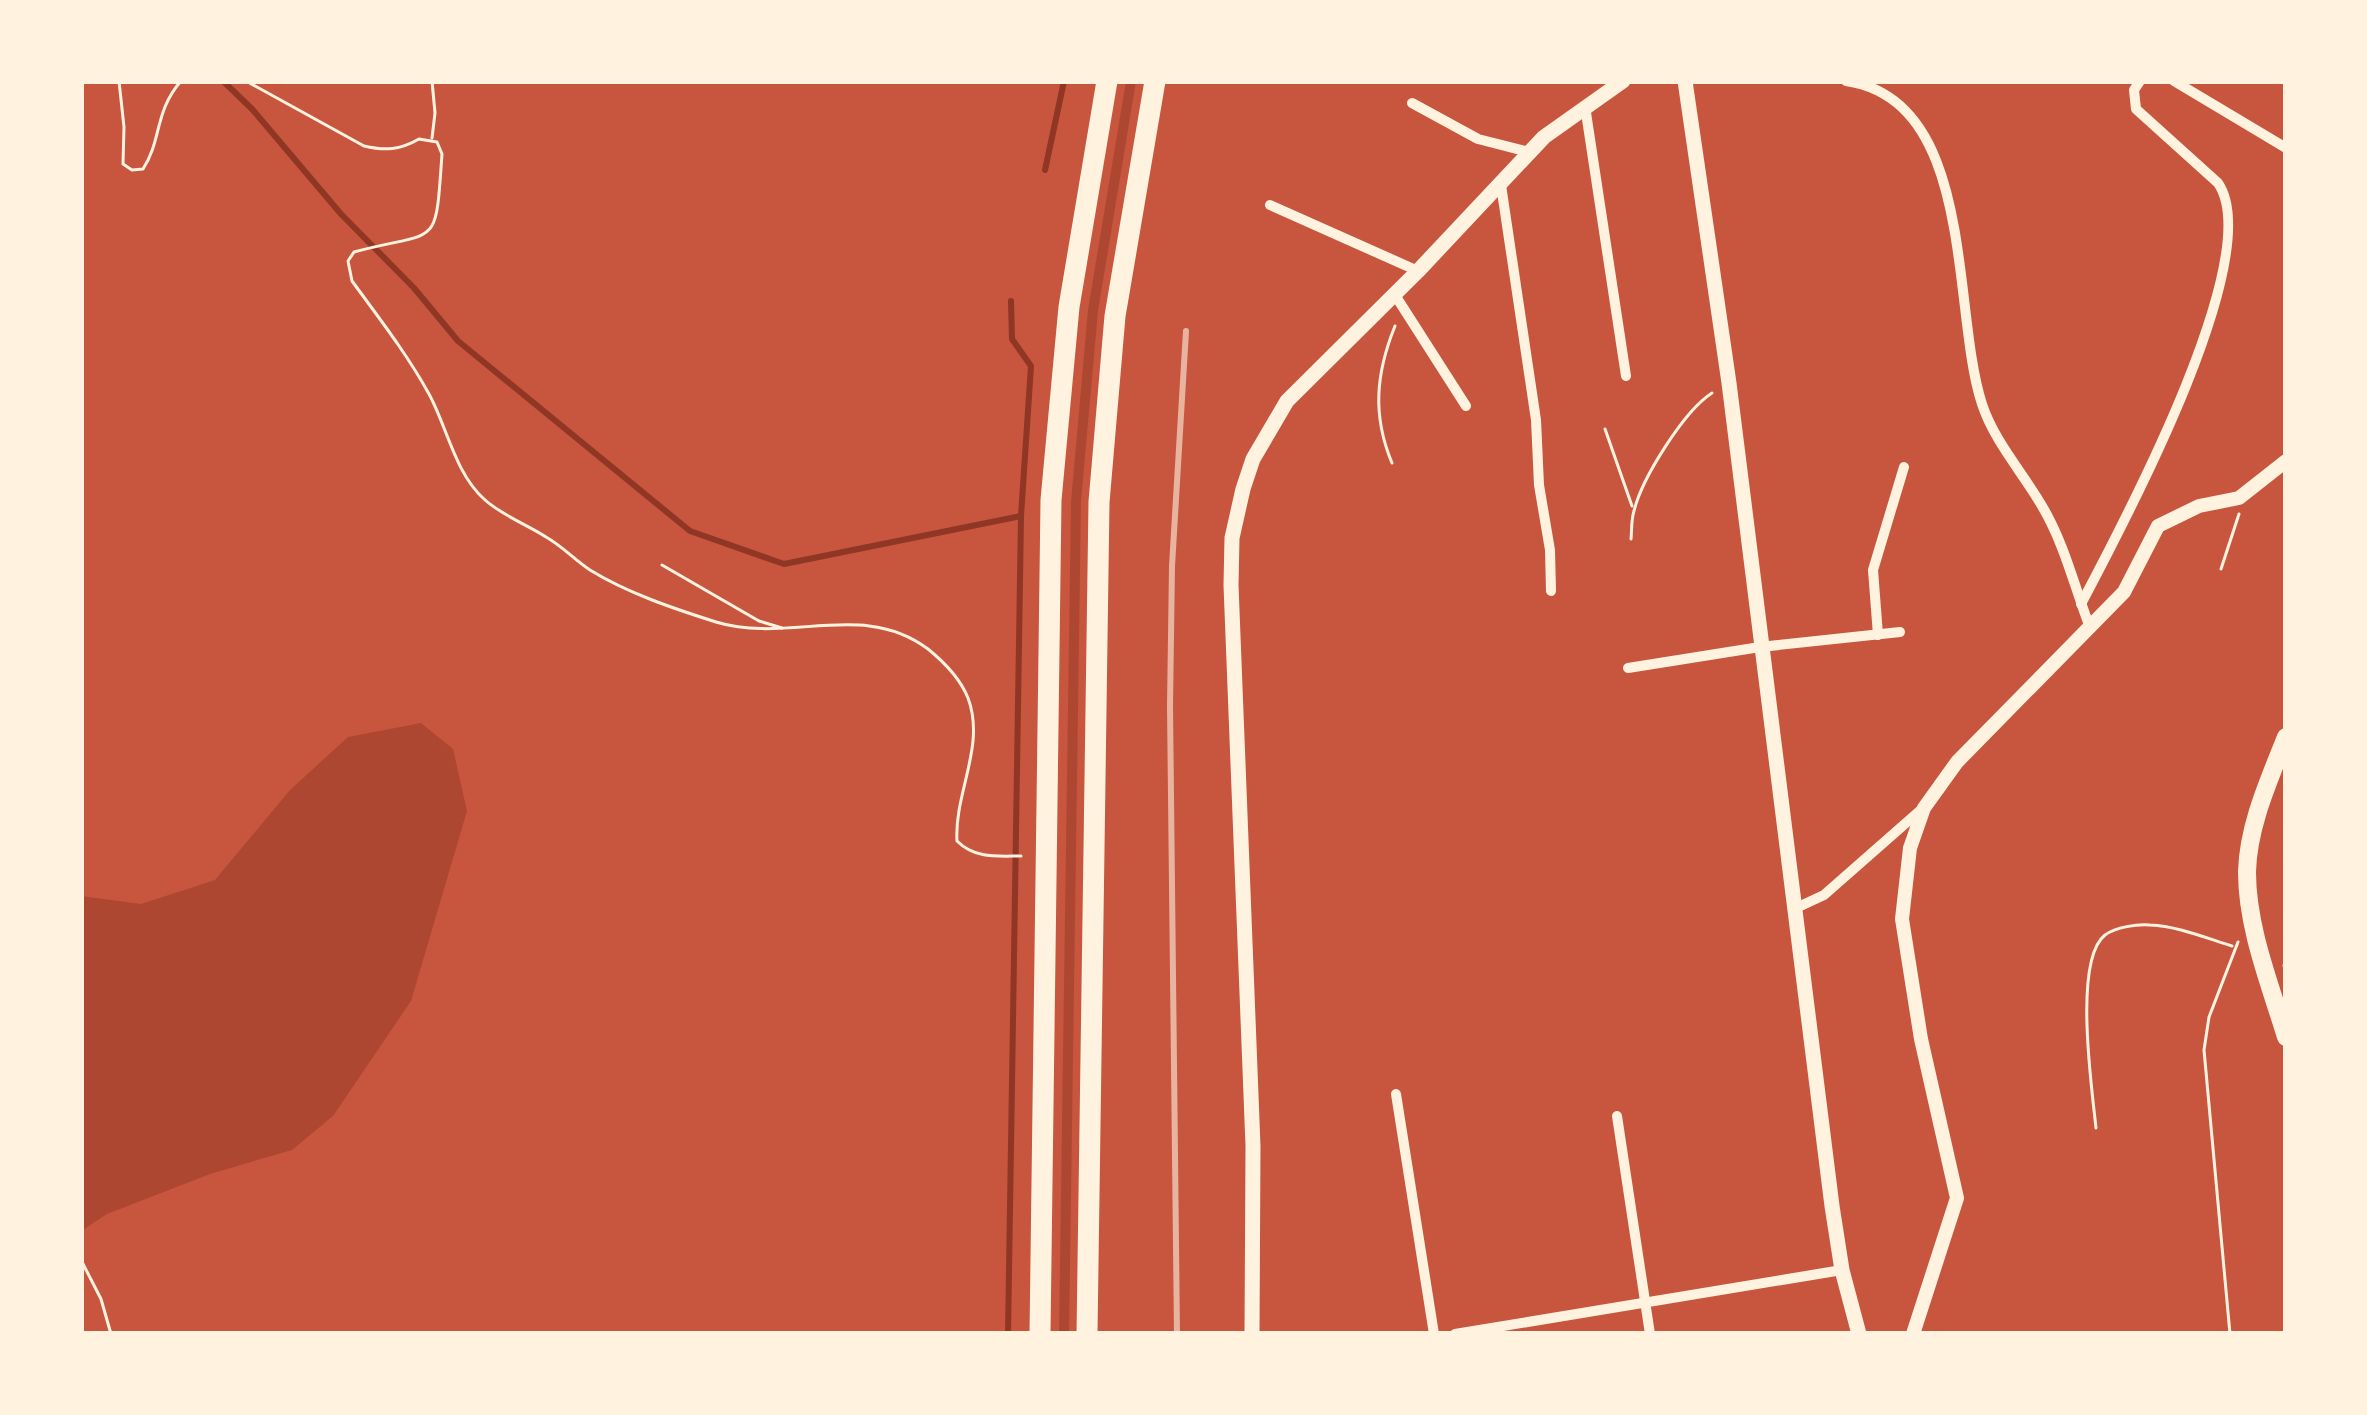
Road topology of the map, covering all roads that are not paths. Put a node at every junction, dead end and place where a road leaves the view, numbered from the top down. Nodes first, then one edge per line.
1 (1107, 81) edge
2 (1155, 81) edge
3 (1623, 81) edge
4 (1685, 81) edge
5 (1846, 81) edge
6 (2140, 81) edge
7 (2174, 81) edge
8 (1412, 104) dead end
9 (1585, 106) junction
10 (2286, 148) edge
11 (1529, 152) junction
12 (1501, 185) junction
13 (1270, 205) dead end
14 (1418, 271) junction
15 (1398, 302) junction
16 (1626, 376) dead end
17 (1466, 406) dead end
18 (2286, 461) edge
19 (1904, 467) dead end
20 (1551, 591) dead end
21 (2081, 604) junction
22 (2089, 625) junction
23 (1900, 632) dead end
24 (1879, 635) junction
25 (1760, 647) junction
26 (1628, 668) dead end
27 (2286, 737) edge
28 (1924, 808) junction
29 (1794, 909) junction
30 (2286, 1037) edge
31 (1396, 1094) dead end
32 (1617, 1116) dead end
33 (1842, 1270) junction
34 (1645, 1303) junction
35 (1040, 1334) edge
36 (1087, 1334) edge
37 (1252, 1334) edge
38 (1434, 1334) edge
39 (1455, 1334) edge
40 (1650, 1334) edge
41 (1859, 1334) edge
42 (1913, 1334) edge

1 - 35 highway
2 - 36 highway
3 - 9 main road
4 - 25 main road
5 - 21 street
6 - 21 street
7 - 10 street
8 - 11 street
9 - 11 main road
9 - 16 street
11 - 12 main road
12 - 14 main road
12 - 20 street
13 - 14 street
14 - 15 main road
15 - 17 street
15 - 37 main road
18 - 22 street
19 - 24 street
21 - 22 street
22 - 28 street
23 - 24 street
24 - 25 street
25 - 26 street
25 - 29 main road
27 - 30 main road
28 - 29 street
28 - 42 street
29 - 33 main road
31 - 38 street
32 - 34 street
33 - 34 street
33 - 41 main road
34 - 39 street
34 - 40 street

